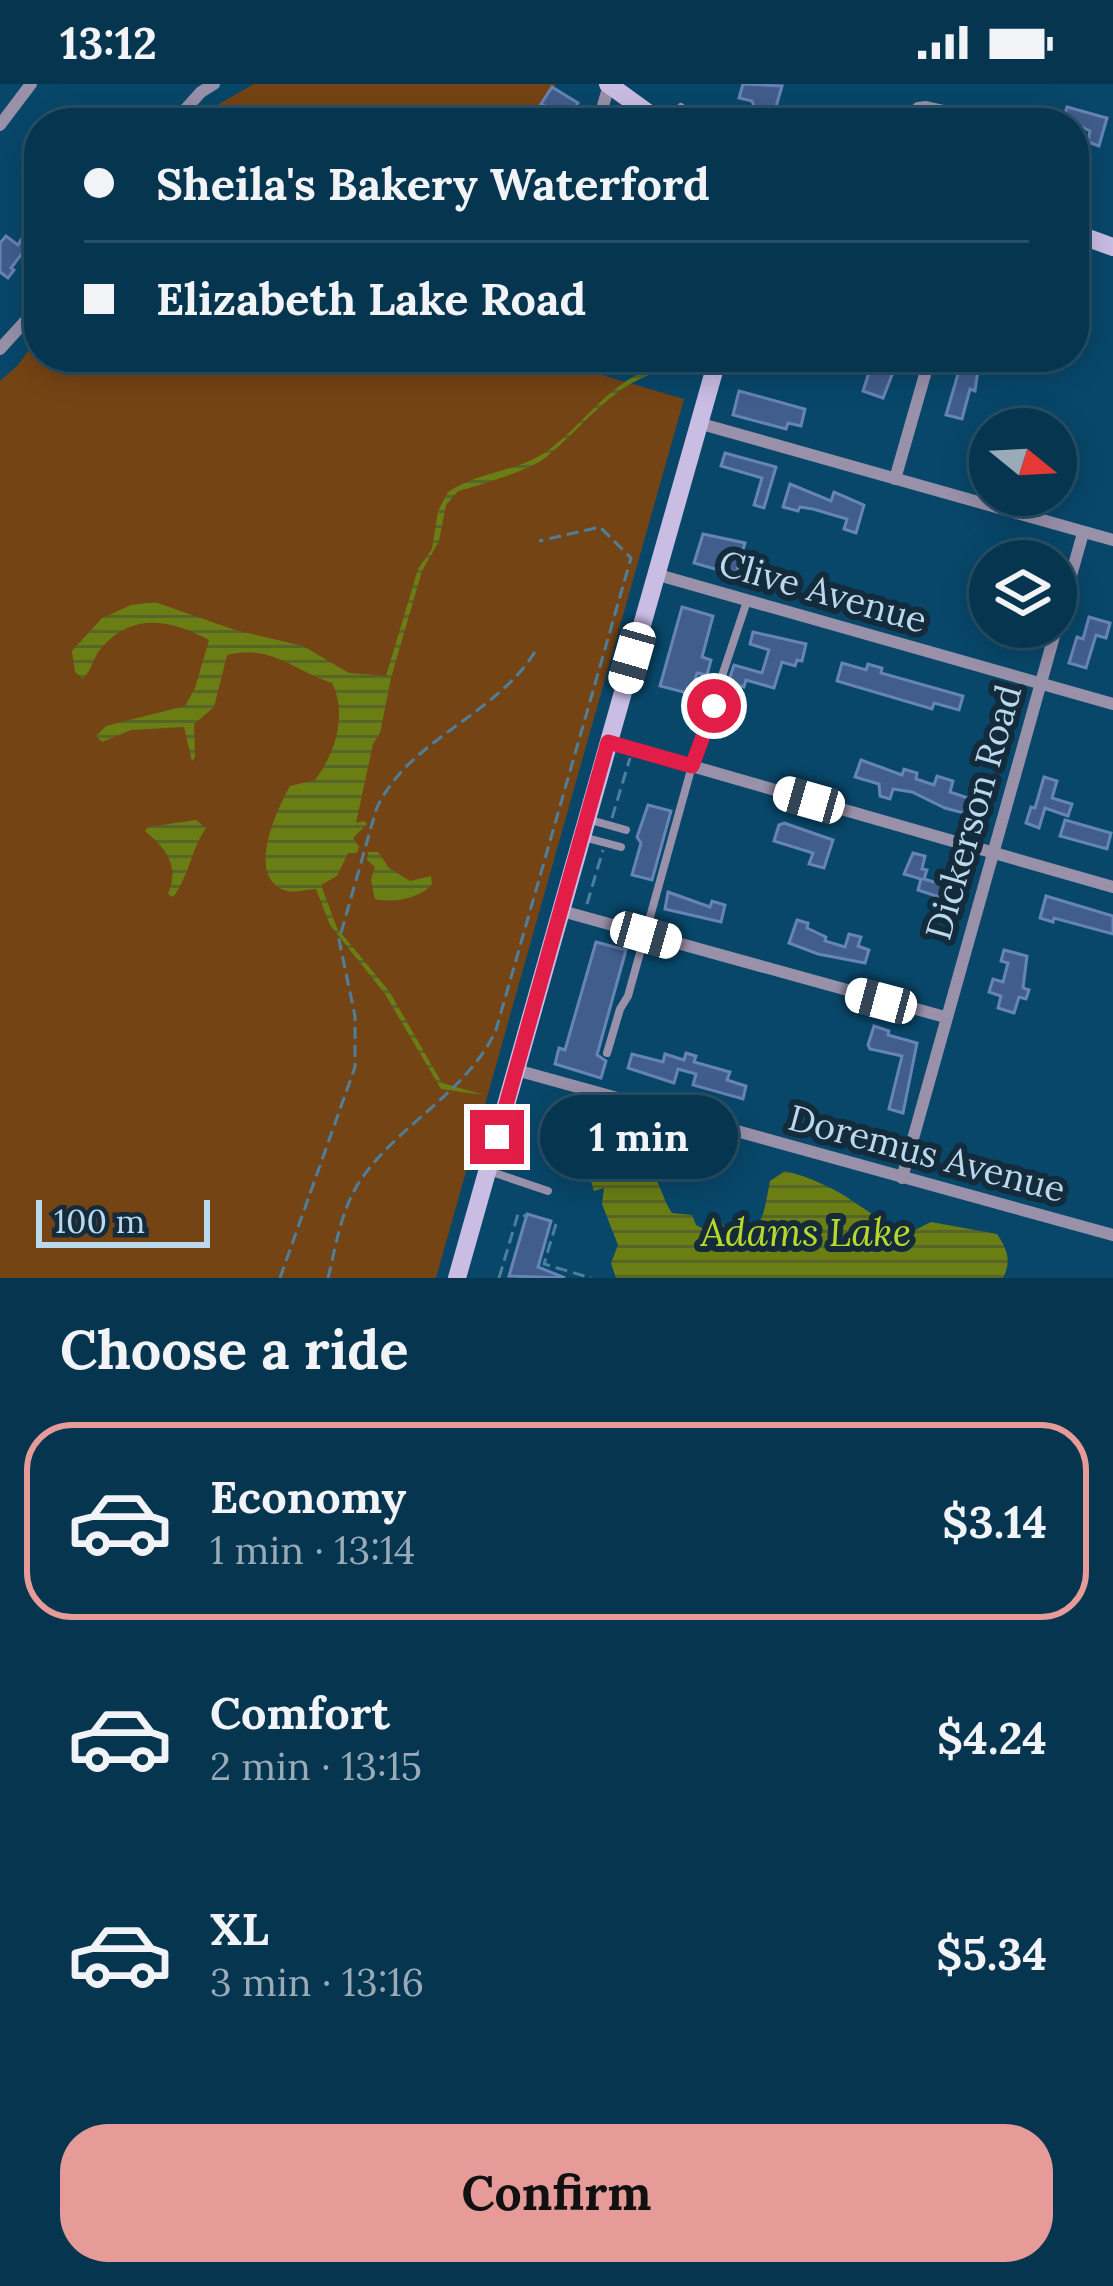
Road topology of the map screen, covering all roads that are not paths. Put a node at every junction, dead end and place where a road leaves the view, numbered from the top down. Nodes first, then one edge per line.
1 (31, 84) edge
2 (214, 84) edge
3 (608, 84) edge
4 (189, 108) edge
5 (644, 108) edge
6 (0, 124) edge
7 (24, 323) edge
8 (0, 349) edge
9 (713, 372) edge
10 (926, 372) edge
11 (698, 423) junction
12 (895, 479) junction
13 (1083, 533) junction
14 (1113, 540) edge
15 (655, 574) junction
16 (747, 601) junction
17 (1041, 682) junction
18 (1113, 704) edge
19 (608, 742) junction
20 (692, 766) junction
21 (584, 828) junction
22 (626, 830) dead end
23 (621, 847) dead end
24 (994, 851) junction
25 (1113, 887) edge
26 (562, 911) junction
27 (646, 935) junction
28 (946, 1017) junction
29 (607, 1053) dead end
30 (516, 1070) junction
31 (488, 1170) junction
32 (902, 1178) junction
33 (548, 1192) dead end
34 (1113, 1235) edge
35 (457, 1278) edge

1 - 6 street
2 - 4 street
3 - 5 main road
7 - 8 street
9 - 11 main road
10 - 12 street
11 - 12 street
11 - 15 main road
12 - 13 street
13 - 14 street
13 - 17 street, Dickerson Road
15 - 16 street, Clive Avenue
15 - 19 main road
16 - 17 street, Clive Avenue
16 - 20 lane
17 - 18 street, Clive Avenue
17 - 24 street, Dickerson Road
19 - 20 street
19 - 21 main road
20 - 24 street
20 - 27 lane
21 - 22 lane
21 - 23 lane
21 - 26 main road
24 - 25 street
24 - 28 street, Dickerson Road
26 - 27 street
26 - 30 main road
27 - 28 street
27 - 29 lane
28 - 32 street, Dickerson Road
30 - 31 main road
30 - 32 street, Doremus Avenue
31 - 33 lane
31 - 35 main road
32 - 34 street, Doremus Avenue

